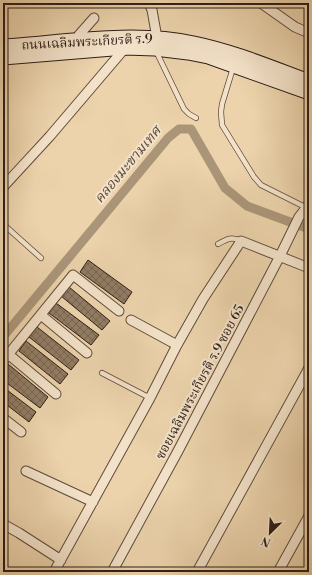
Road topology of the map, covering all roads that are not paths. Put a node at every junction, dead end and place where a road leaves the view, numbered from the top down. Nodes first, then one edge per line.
1 (149, 3) edge
2 (261, 3) edge
3 (94, 18) dead end
4 (309, 33) edge
5 (77, 40) junction
6 (156, 43) junction
7 (3, 46) edge
8 (125, 48) junction
9 (3, 58) edge
10 (234, 66) junction
11 (309, 81) edge
12 (309, 93) edge
13 (196, 118) dead end
14 (3, 187) edge
15 (308, 206) edge
16 (3, 224) edge
17 (241, 241) junction
18 (218, 244) dead end
19 (280, 256) junction
20 (41, 258) dead end
21 (309, 268) edge
22 (119, 312) dead end
23 (41, 315) junction
24 (131, 320) dead end
25 (177, 345) junction
26 (87, 353) dead end
27 (6, 358) edge
28 (309, 368) edge
29 (102, 373) dead end
30 (56, 394) dead end
31 (150, 398) junction
32 (3, 418) edge
33 (21, 432) dead end
34 (26, 471) dead end
35 (93, 502) junction
36 (309, 516) edge
37 (3, 524) edge
38 (61, 560) junction
39 (54, 572) edge
40 (112, 572) edge
41 (197, 572) edge
42 (278, 572) edge

1 - 6 street
2 - 4 street
3 - 5 street
5 - 6 main road, ถนนเฉลิมพระเกียรติ ร.9
5 - 7 main road, ถนนเฉลิมพระเกียรติ ร.9
6 - 8 main road, ถนนเฉลิมพระเกียรติ ร.9
6 - 10 main road, ถนนเฉลิมพระเกียรติ ร.9
6 - 11 main road, ถนนเฉลิมพระเกียรติ ร.9
6 - 13 lane
8 - 9 main road, ถนนเฉลิมพระเกียรติ ร.9
8 - 14 street
10 - 12 main road, ถนนเฉลิมพระเกียรติ ร.9
10 - 15 lane
15 - 19 street, ซอยเฉลิมพระเกียรติ ร.9 ซอย 65
16 - 20 lane
17 - 18 lane
17 - 19 street
17 - 25 street
19 - 21 street
19 - 40 street, ซอยเฉลิมพระเกียรติ ร.9 ซอย 65
22 - 23 street
23 - 26 street
23 - 27 street
24 - 25 street
25 - 31 street
27 - 30 street
28 - 41 street
29 - 31 lane
31 - 35 street
32 - 33 street
34 - 35 street
35 - 38 street
36 - 42 street
37 - 38 street
38 - 39 street

